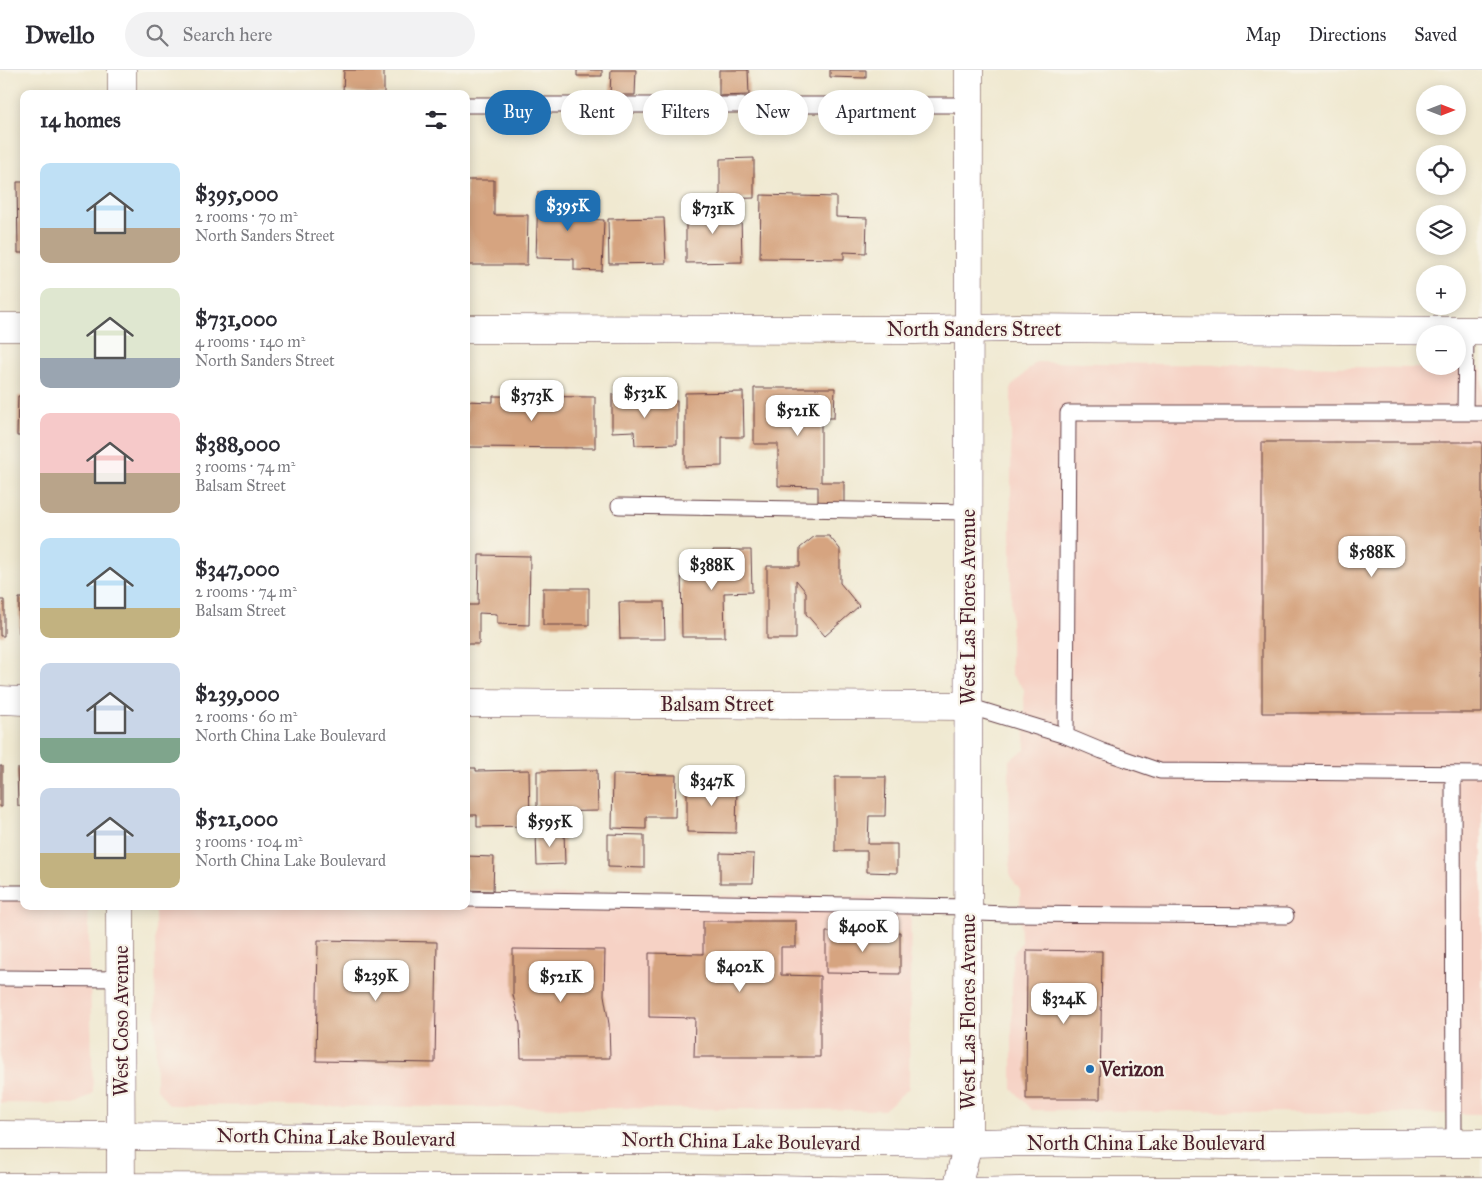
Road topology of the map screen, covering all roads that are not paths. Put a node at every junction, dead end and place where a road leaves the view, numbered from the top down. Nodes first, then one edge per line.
1 (122, 70) edge
2 (969, 70) edge
3 (122, 90) edge
4 (470, 105) edge
5 (969, 105) junction
6 (0, 327) edge
7 (20, 327) edge
8 (969, 328) junction
9 (470, 329) edge
10 (1474, 331) edge
11 (1465, 413) junction
12 (1482, 413) edge
13 (619, 506) dead end
14 (968, 512) junction
15 (0, 700) edge
16 (20, 701) edge
17 (470, 703) edge
18 (968, 706) junction
19 (1066, 736) junction
20 (1453, 774) junction
21 (1482, 774) edge
22 (0, 893) edge
23 (20, 893) edge
24 (470, 899) edge
25 (968, 907) junction
26 (120, 910) edge
27 (1286, 916) dead end
28 (0, 978) edge
29 (121, 979) junction
30 (0, 1134) edge
31 (121, 1136) junction
32 (968, 1143) junction
33 (1454, 1143) junction
34 (1482, 1143) edge
35 (0, 1187) edge
36 (121, 1190) edge
37 (1482, 1191) edge
38 (956, 1193) edge

1 - 3 main road
2 - 5 main road, West Las Flores Avenue
4 - 5 lane
5 - 8 main road, West Las Flores Avenue
6 - 7 main road
8 - 9 main road, North Sanders Street
8 - 10 main road, North Sanders Street
8 - 14 main road, West Las Flores Avenue
10 - 11 lane
11 - 12 lane
11 - 19 lane
13 - 14 lane
14 - 18 main road, West Las Flores Avenue
15 - 16 main road
17 - 18 main road, Balsam Street
18 - 19 lane
18 - 25 main road, West Las Flores Avenue
19 - 20 lane
20 - 21 lane
20 - 33 lane
22 - 23 lane
24 - 25 lane
25 - 27 lane
25 - 32 main road, West Las Flores Avenue
26 - 29 main road, West Coso Avenue
28 - 29 lane
29 - 31 main road, West Coso Avenue
30 - 31 main road, North China Lake Boulevard
31 - 32 main road, North China Lake Boulevard
31 - 36 main road, West Coso Avenue
32 - 33 main road, North China Lake Boulevard
32 - 38 main road, West Las Flores Avenue
33 - 34 main road, North China Lake Boulevard
35 - 36 main road
36 - 38 main road
37 - 38 main road

